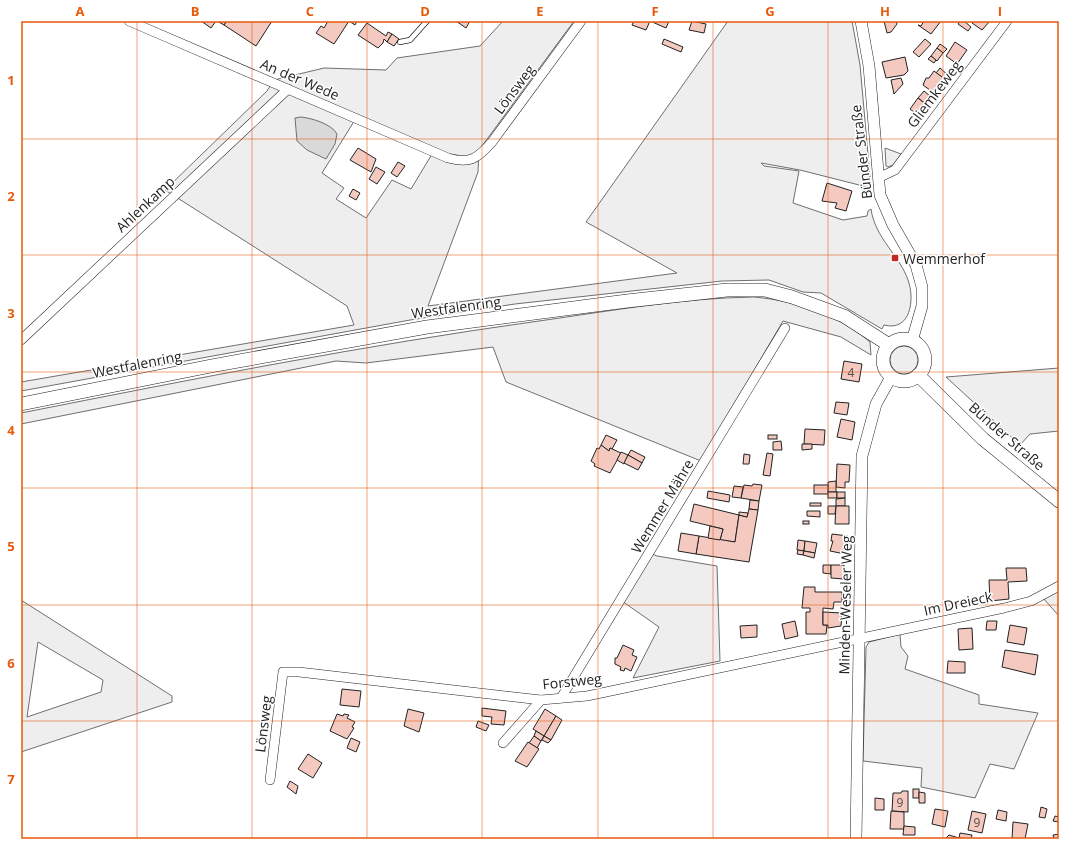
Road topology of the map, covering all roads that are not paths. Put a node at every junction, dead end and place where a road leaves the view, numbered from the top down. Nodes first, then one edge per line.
1 (129, 21) edge
2 (427, 21) edge
3 (582, 21) edge
4 (861, 21) edge
5 (1007, 21) edge
6 (400, 42) dead end
7 (288, 89) junction
8 (460, 161) joint
9 (878, 178) junction
10 (785, 328) dead end
11 (21, 340) edge
12 (912, 341) junction
13 (888, 346) junction
14 (918, 375) junction
15 (891, 377) junction
16 (21, 404) edge
17 (1059, 501) edge
18 (1059, 586) edge
19 (860, 638) junction
20 (284, 672) joint
21 (561, 698) junction
22 (541, 700) junction
23 (503, 743) dead end
24 (270, 780) dead end
25 (856, 839) edge

1 - 7 street, An der Wede
2 - 6 lane
3 - 8 street, Lönsweg
4 - 9 street, Bünder Straße
5 - 9 street, Gliemkeweg
7 - 8 street, An der Wede
7 - 11 street, Ahlenkamp
9 - 12 street, Bünder Straße
10 - 21 street, Wemmer Mähre
12 - 13 main road
12 - 14 main road
13 - 15 main road
13 - 16 main road, Westfalenring
14 - 15 main road
14 - 17 main road, Bünder Straße
15 - 19 street, Minden-Weseler Weg
18 - 19 street, Im Dreieck
19 - 21 street, Forstweg
19 - 25 street, Minden-Weseler Weg
20 - 22 street, Forstweg
20 - 24 street, Lönsweg
21 - 22 street, Forstweg
22 - 23 street

